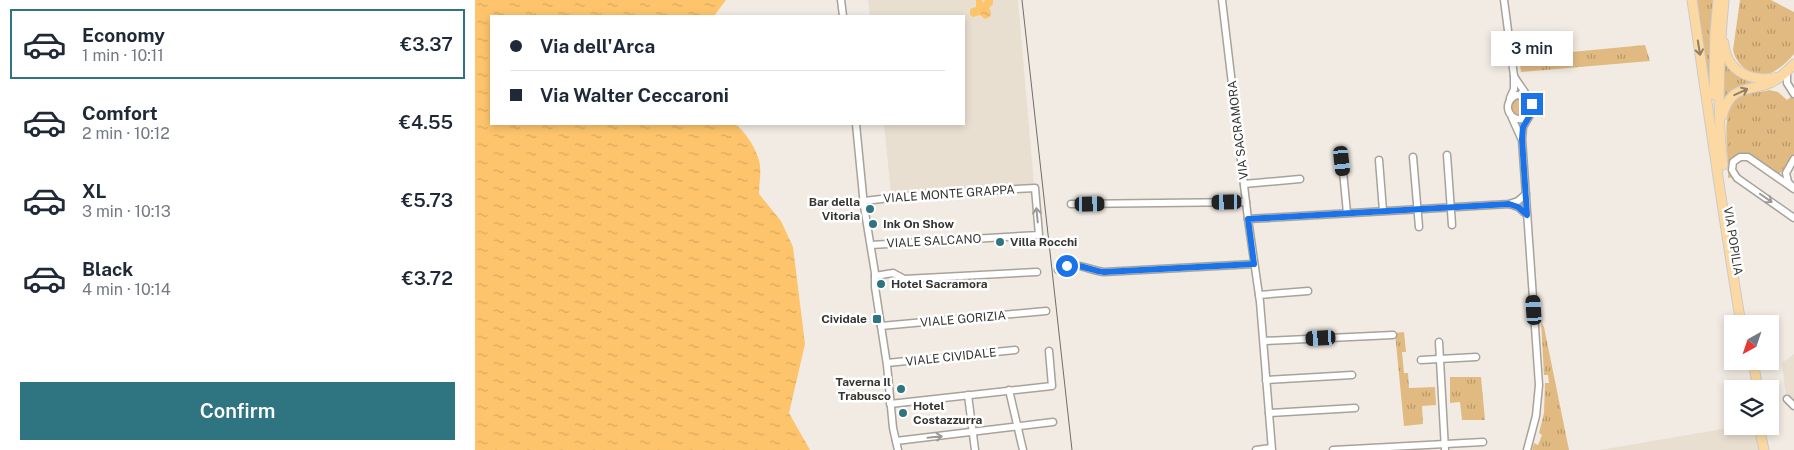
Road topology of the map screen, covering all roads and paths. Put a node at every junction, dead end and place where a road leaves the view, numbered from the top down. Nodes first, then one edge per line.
1 (841, 0) edge
2 (1222, 0) edge
3 (1504, 0) edge
4 (1692, 0) edge
5 (1718, 0) edge
6 (1724, 0) edge
7 (843, 15) edge
8 (1794, 64) edge
9 (1783, 75) junction
10 (1514, 76) junction
11 (1794, 94) edge
12 (1528, 97) junction
13 (1510, 99) junction
14 (1530, 115) junction
15 (1511, 117) junction
16 (856, 125) edge
17 (1720, 126) junction
18 (1522, 139) junction
19 (1447, 155) dead end
20 (1413, 157) dead end
21 (1719, 157) junction
22 (1794, 159) edge
23 (1379, 160) dead end
24 (1342, 161) dead end
25 (1300, 179) dead end
26 (1244, 184) junction
27 (1035, 188) joint
28 (1794, 189) edge
29 (1526, 194) junction
30 (864, 201) junction
31 (1246, 202) junction
32 (1071, 204) dead end
33 (1509, 204) junction
34 (1451, 207) junction
35 (1417, 209) junction
36 (1383, 211) junction
37 (1347, 213) junction
38 (1527, 215) junction
39 (1794, 218) edge
40 (1248, 219) junction
41 (1452, 225) dead end
42 (1419, 228) dead end
43 (871, 245) junction
44 (1254, 264) junction
45 (1058, 270) dead end
46 (1037, 272) dead end
47 (875, 276) junction
48 (1308, 291) dead end
49 (1259, 294) junction
50 (1045, 311) dead end
51 (1739, 315) edge
52 (1745, 315) edge
53 (881, 326) junction
54 (1393, 335) dead end
55 (1264, 341) junction
56 (1439, 342) dead end
57 (1015, 350) dead end
58 (1049, 351) dead end
59 (1476, 357) dead end
60 (1440, 359) junction
61 (1421, 360) dead end
62 (887, 363) junction
63 (1352, 375) dead end
64 (1266, 380) junction
65 (1009, 390) junction
66 (968, 395) junction
67 (1787, 399) dead end
68 (890, 404) junction
69 (1794, 406) edge
70 (1355, 408) dead end
71 (1329, 413) dead end
72 (1269, 414) junction
73 (1053, 422) dead end
74 (1017, 427) junction
75 (973, 433) junction
76 (1761, 435) edge
77 (1766, 435) edge
78 (896, 441) junction
79 (1483, 442) dead end
80 (1445, 446) edge
81 (1272, 449) edge
82 (1526, 449) edge
83 (897, 450) edge
84 (975, 450) edge
85 (1023, 450) edge
86 (1257, 450) edge
87 (1333, 450) edge
88 (1764, 450) edge
89 (1769, 450) edge

1 - 7 street
2 - 26 street, VIA SACRAMORA
3 - 10 street
4 -> 21 main road
5 - 21 main road
6 - 9 main road
6 - 17 main road
8 - 9 main road
9 - 11 street
17 -> 9 main road
10 - 12 street
10 - 13 street
12 - 13 street
12 - 14 street
13 - 15 street
14 - 15 street
14 - 18 street
15 - 18 street
16 - 30 street
17 - 21 main road
18 - 29 street
19 - 34 street
20 - 35 street
21 - 51 main road, VIA POPILIA
21 - 52 main road, VIA POPILIA
22 - 28 street
23 - 36 street
24 - 37 street
25 - 26 street
26 - 31 street, VIA SACRAMORA
27 - 30 street, VIALE MONTE GRAPPA
43 -> 27 street, VIALE SALCANO
28 -> 39 street
29 - 33 street
29 - 38 street
30 - 43 street
31 - 32 street
31 - 40 street, VIA SACRAMORA
33 - 34 street
33 - 38 street
34 - 35 street
34 - 41 street
35 - 36 street
35 - 42 street
36 - 37 street
37 - 40 street
38 - 82 street
40 - 44 street, VIA SACRAMORA
43 - 47 street
44 - 45 street
44 - 49 street, VIA SACRAMORA
46 - 47 street
47 - 53 street
48 - 49 street
49 - 55 street, VIA SACRAMORA
50 - 53 street, VIALE GORIZIA
53 - 62 street
54 - 55 street
55 - 64 street, VIA SACRAMORA
56 - 60 street
57 - 62 street, VIALE CIVIDALE
58 - 65 street
59 - 60 street
60 - 61 street
60 - 80 street
62 - 68 street
63 - 64 street
64 - 72 street, VIA SACRAMORA
65 - 66 street
65 - 74 street
66 - 68 street
66 - 75 street
67 - 69 street
68 - 78 street
70 - 72 street
71 - 72 street
72 - 81 street, VIA SACRAMORA
73 - 74 street
74 - 75 street
74 - 85 street
78 -> 75 street
75 - 84 street
76 - 88 main road
77 - 89 main road
78 - 83 street
79 - 80 street
80 - 87 street
81 - 86 street

